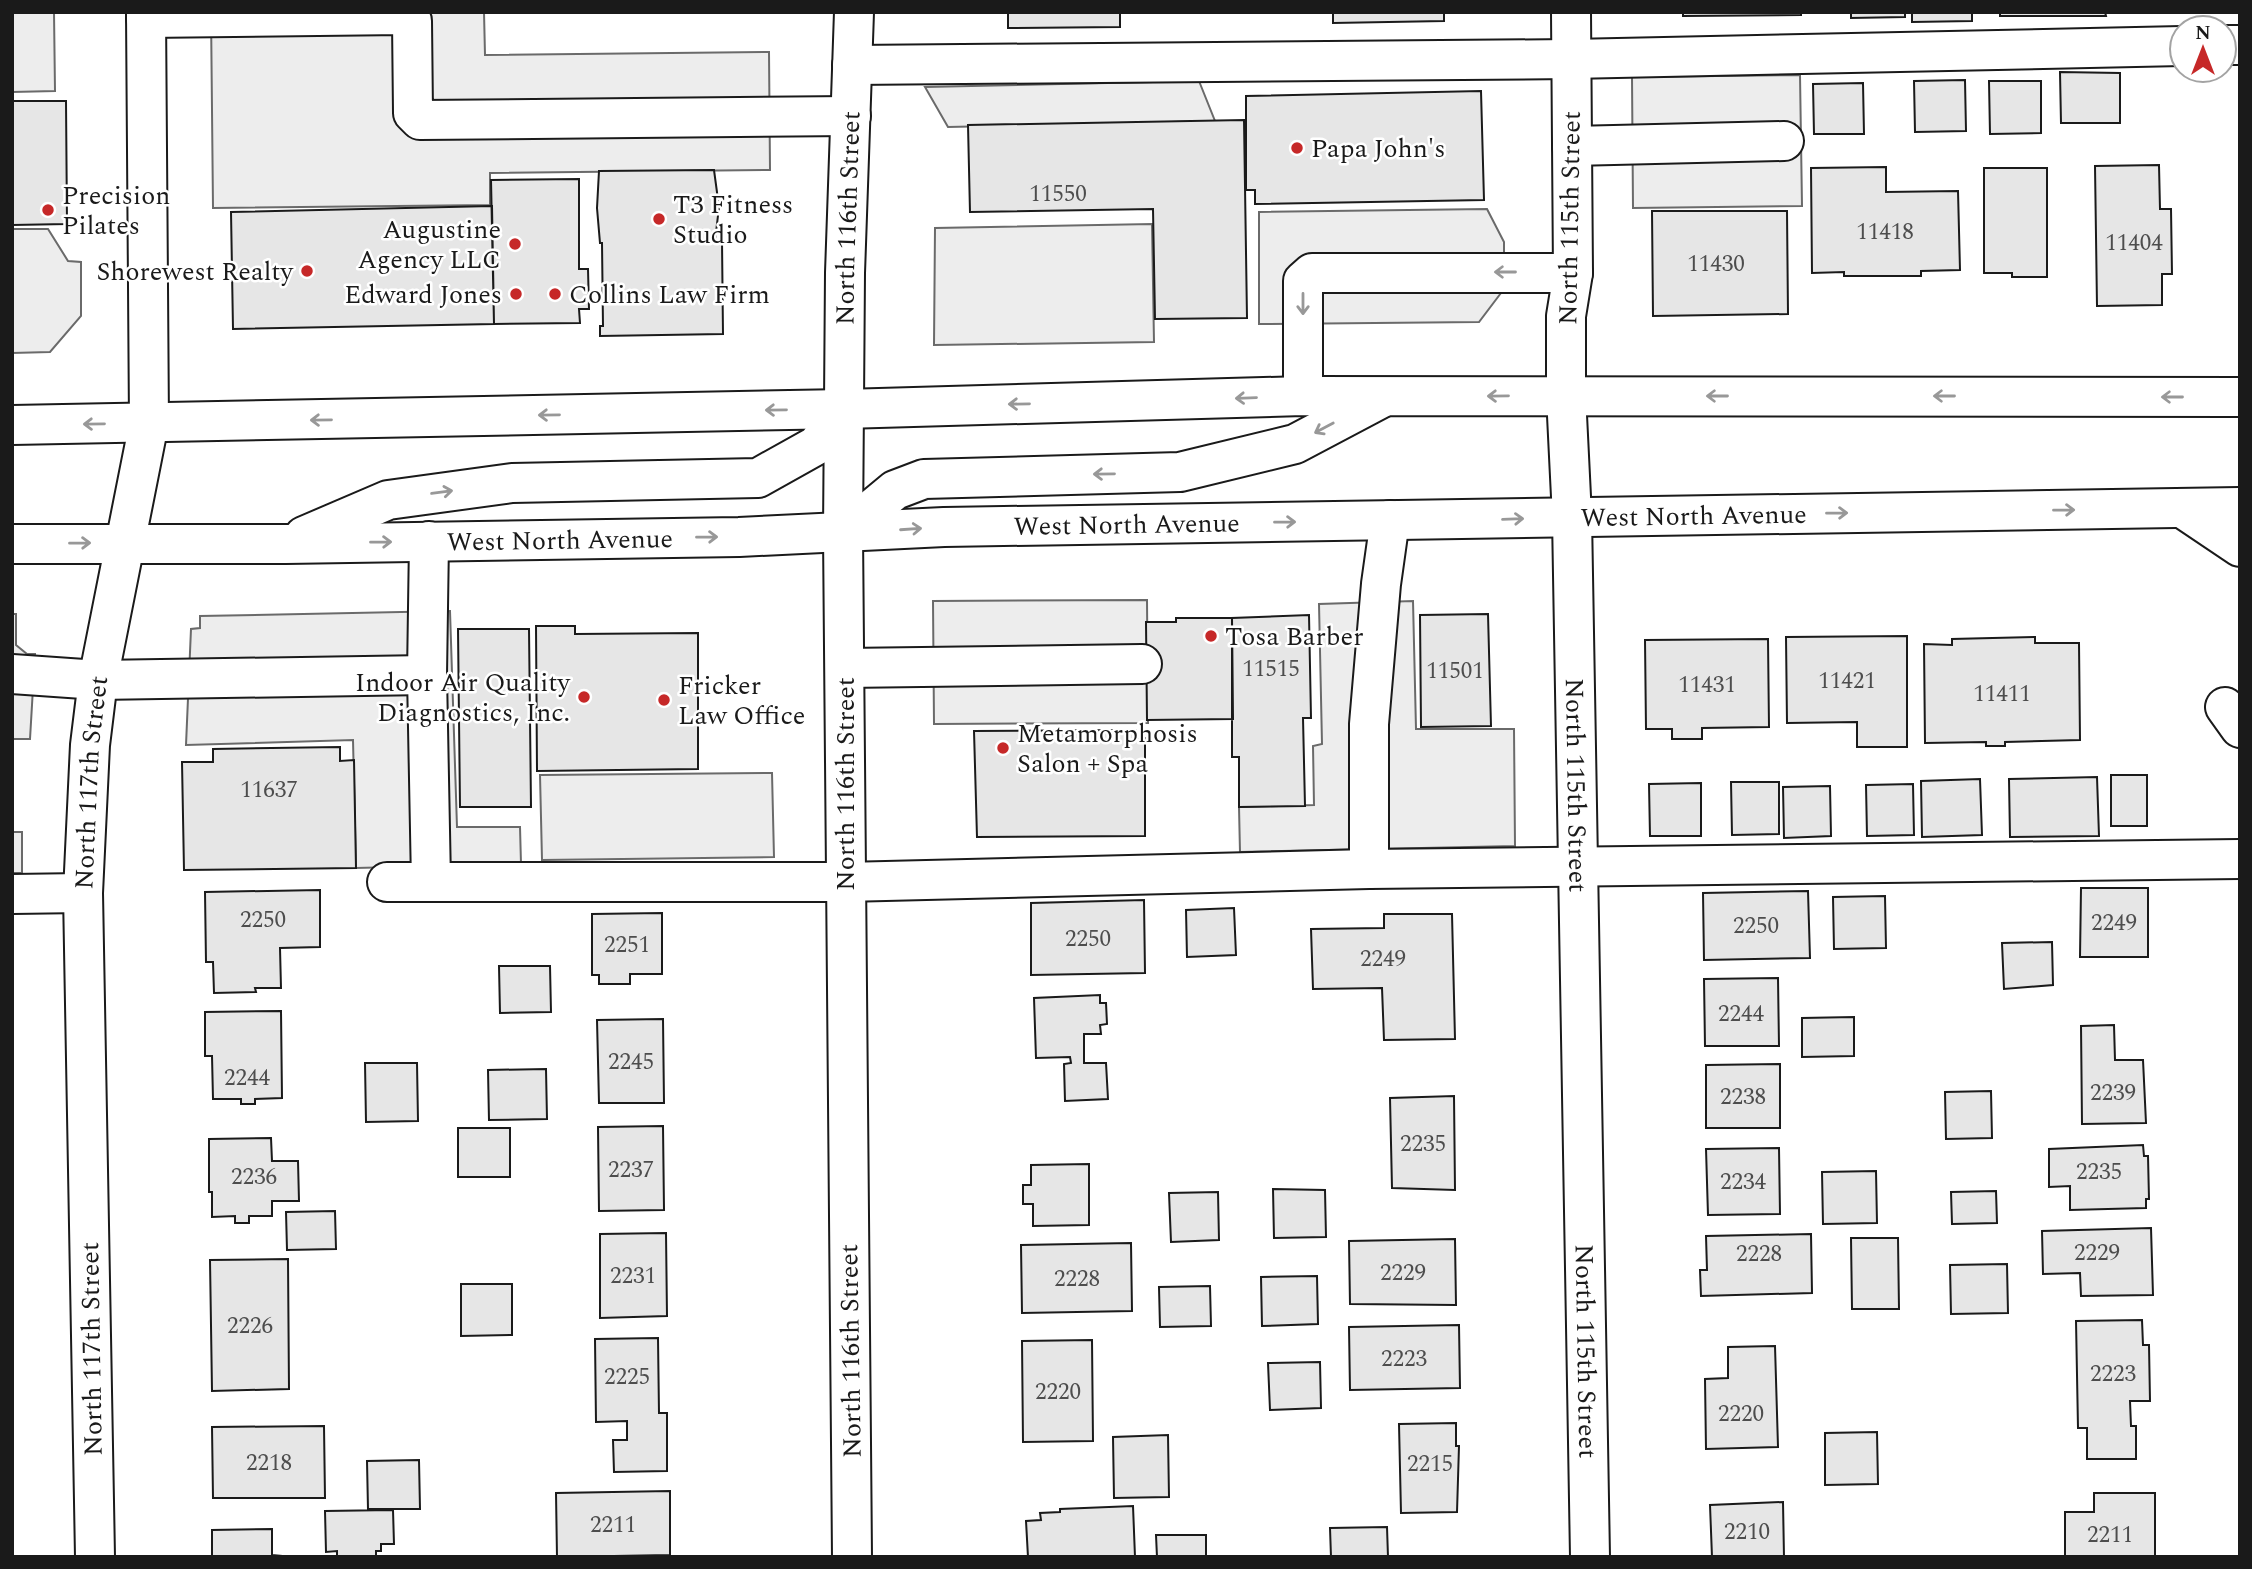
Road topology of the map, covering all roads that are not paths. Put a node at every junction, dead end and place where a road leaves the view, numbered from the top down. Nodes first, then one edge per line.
1 (853, 12) edge
2 (1570, 12) edge
3 (146, 15) edge
4 (2168, 46) edge
5 (1571, 60) junction
6 (852, 65) junction
7 (850, 116) junction
8 (1784, 141) dead end
9 (1572, 146) junction
10 (1573, 273) junction
11 (1566, 395) junction
12 (1303, 396) junction
13 (1385, 396) junction
14 (2240, 397) edge
15 (844, 409) junction
16 (149, 423) junction
17 (12, 425) edge
18 (2240, 507) edge
19 (2182, 508) junction
20 (1573, 517) junction
21 (1390, 520) junction
22 (842, 533) junction
23 (429, 541) junction
24 (125, 543) junction
25 (12, 544) edge
26 (286, 544) junction
27 (2240, 547) edge
28 (1142, 664) dead end
29 (845, 668) junction
30 (12, 674) edge
31 (428, 676) junction
32 (98, 680) junction
33 (2240, 859) edge
34 (1578, 867) junction
35 (1369, 869) junction
36 (387, 882) dead end
37 (431, 882) junction
38 (845, 882) junction
39 (83, 893) junction
40 (12, 894) edge
41 (95, 1557) edge
42 (852, 1557) edge
43 (1590, 1557) edge

1 - 6 main road, North 116th Street
2 - 5 main road, North 115th Street
3 - 7 main road
3 - 16 main road, North 117th Street
4 - 5 main road
5 - 6 main road
5 - 9 main road, North 115th Street
6 - 7 main road, North 116th Street
7 - 15 main road, North 116th Street
8 - 9 main road
9 - 10 main road, North 115th Street
10 - 11 main road, North 115th Street
10 -> 12 main road
11 -> 13 main road
14 -> 11 main road
11 - 20 main road, North 115th Street
12 - 13 main road
12 -> 15 main road
13 -> 22 main road
15 -> 16 main road
15 - 22 main road, North 116th Street
26 -> 15 main road
16 -> 17 main road
16 - 24 main road, North 117th Street
18 - 19 main road, West North Avenue
20 -> 19 main road, West North Avenue
19 - 27 main road
21 -> 20 main road, West North Avenue
20 - 34 main road, North 115th Street
22 -> 21 main road, West North Avenue
21 - 35 main road
23 -> 22 main road, West North Avenue
22 - 29 main road, North 116th Street
26 -> 23 main road, West North Avenue
23 - 31 main road
25 -> 24 main road, West North Avenue
24 - 26 main road, West North Avenue
24 - 32 main road, North 117th Street
28 - 29 main road
29 - 38 main road, North 116th Street
30 - 32 main road
31 - 32 main road
31 - 37 main road
32 - 39 main road, North 117th Street
33 - 34 main road
34 - 35 main road
34 - 43 main road, North 115th Street
35 - 38 main road
36 - 37 main road
37 - 38 main road
38 - 42 main road, North 116th Street
39 - 40 main road
39 - 41 main road, North 117th Street

